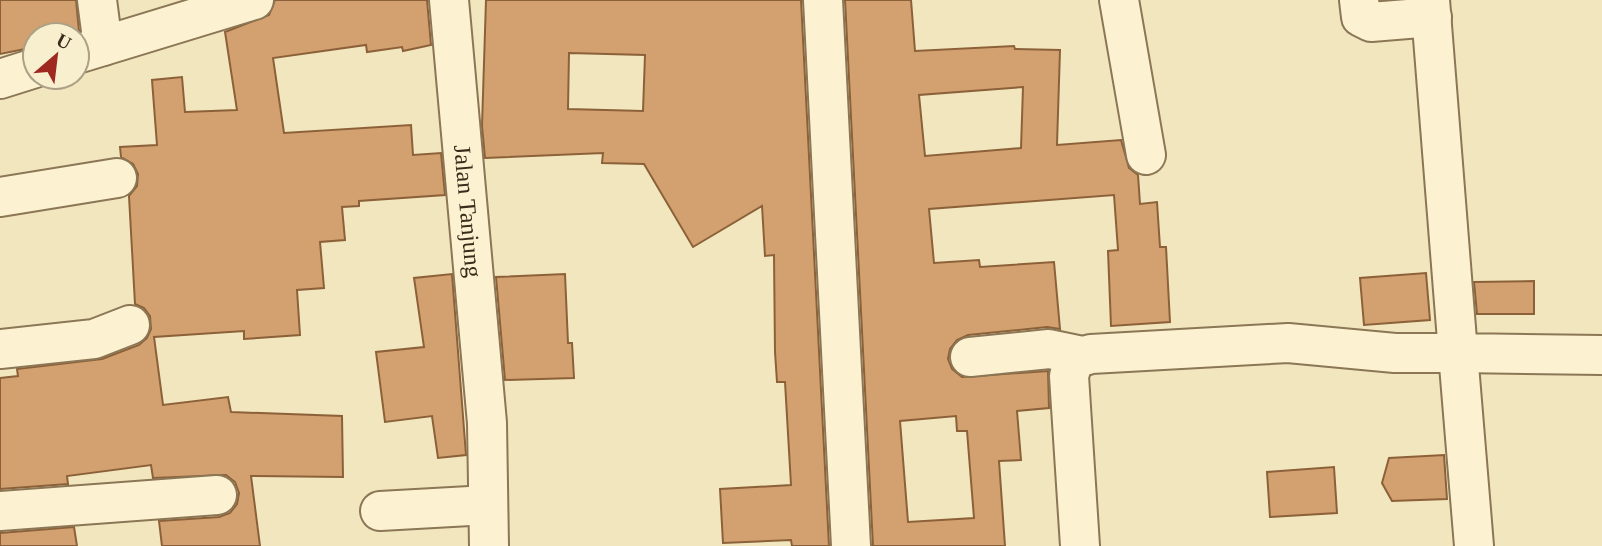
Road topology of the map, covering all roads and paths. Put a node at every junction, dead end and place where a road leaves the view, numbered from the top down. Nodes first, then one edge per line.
1 (97, 0) edge
2 (254, 0) edge
3 (449, 0) edge
4 (823, 0) edge
5 (1119, 0) edge
6 (1359, 0) edge
7 (1431, 9) edge
8 (91, 43) edge
9 (91, 50) edge
10 (21, 72) edge
11 (0, 79) edge
12 (1146, 155) dead end
13 (117, 178) dead end
14 (0, 197) edge
15 (130, 325) dead end
16 (0, 349) edge
17 (1458, 353) junction
18 (1078, 355) junction
19 (1602, 355) edge
20 (970, 357) dead end
21 (217, 495) dead end
22 (488, 505) junction
23 (0, 510) edge
24 (380, 511) dead end
25 (489, 546) edge
26 (851, 546) edge
27 (1080, 546) edge
28 (1474, 546) edge

1 - 8 street
2 - 9 street
3 - 22 street, Jalan Tanjung
4 - 26 street
5 - 12 street
6 - 7 street
7 - 17 street
10 - 11 street
13 - 14 street
15 - 16 street
17 - 18 street
17 - 19 street
17 - 28 street
18 - 20 street
18 - 27 street
21 - 23 street
22 - 24 street
22 - 25 street, Jalan Tanjung

